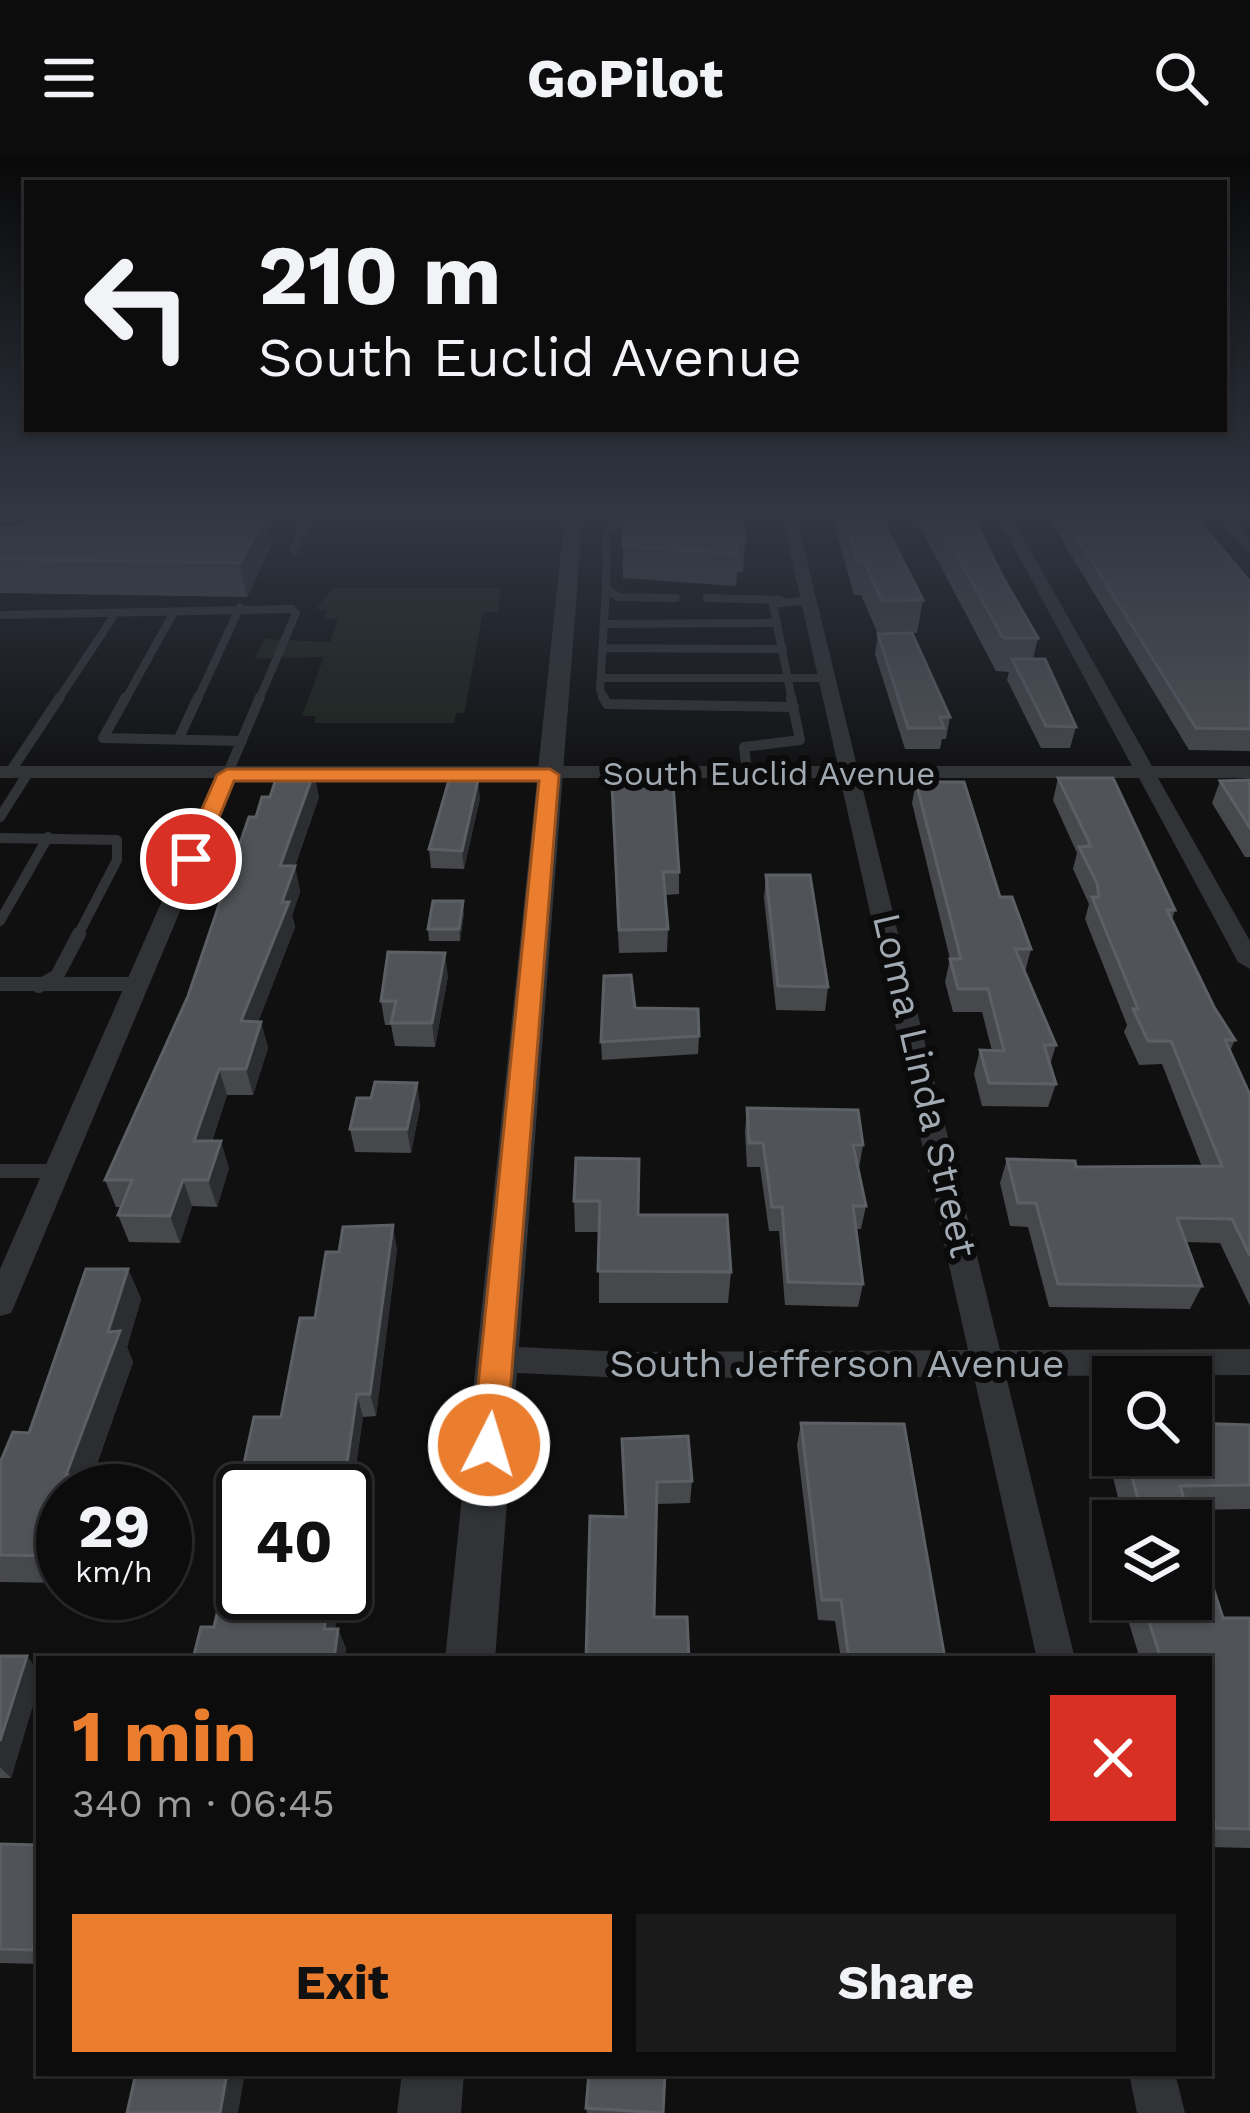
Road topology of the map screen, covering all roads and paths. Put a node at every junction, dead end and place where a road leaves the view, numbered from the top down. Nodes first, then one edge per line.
1 (566, 603) edge
2 (605, 603) edge
3 (774, 603) edge
4 (812, 603) edge
5 (1052, 603) edge
6 (240, 608) junction
7 (173, 612) junction
8 (115, 614) junction
9 (0, 615) edge
10 (777, 623) junction
11 (604, 624) junction
12 (602, 648) junction
13 (783, 649) junction
14 (601, 678) junction
15 (789, 678) junction
16 (830, 678) junction
17 (794, 707) junction
18 (178, 740) junction
19 (242, 740) junction
20 (747, 772) junction
21 (853, 772) junction
22 (1144, 772) junction
23 (1250, 772) edge
24 (12, 773) edge
25 (227, 775) junction
26 (550, 775) junction
27 (0, 817) edge
28 (48, 837) junction
29 (0, 838) edge
30 (0, 921) edge
31 (1250, 962) edge
32 (0, 984) edge
33 (138, 984) junction
34 (39, 986) junction
35 (0, 1171) edge
36 (58, 1171) junction
37 (0, 1304) edge
38 (497, 1359) junction
39 (1250, 1362) edge
40 (991, 1363) junction
41 (470, 1656) edge
42 (1055, 1656) edge
43 (433, 2076) edge
44 (1153, 2076) edge
45 (429, 2113) edge
46 (1161, 2113) edge

1 - 26 street
2 - 11 lane
3 - 10 lane
4 - 16 street, Loma Linda Street
5 - 22 street
6 - 7 lane
6 - 18 lane
6 - 19 lane
7 - 8 lane
7 - 18 lane
8 - 9 lane
8 - 24 lane
10 - 11 lane
10 - 13 lane
11 - 12 lane
12 - 13 lane
12 - 14 lane
13 - 15 lane
14 - 15 lane
14 - 17 lane
15 - 16 lane
15 - 17 lane
16 - 21 street, Loma Linda Street
17 - 20 lane
18 - 19 lane
19 - 25 lane
20 - 21 street, South Euclid Avenue
20 - 26 street, South Euclid Avenue
21 - 22 street, South Euclid Avenue
21 - 40 street, Loma Linda Street
22 - 23 street, South Euclid Avenue
22 - 31 street
24 - 25 street, South Euclid Avenue
24 - 27 lane
25 - 26 street, South Euclid Avenue
25 - 33 street
26 - 38 street
28 - 29 lane
28 - 30 lane
28 - 34 lane
32 - 34 lane
33 - 34 lane
33 - 36 street
35 - 36 lane
36 - 37 street
38 - 40 street, South Jefferson Avenue
38 - 41 street
39 - 40 street, South Jefferson Avenue
40 - 42 street, Loma Linda Street
43 - 45 street
44 - 46 street

